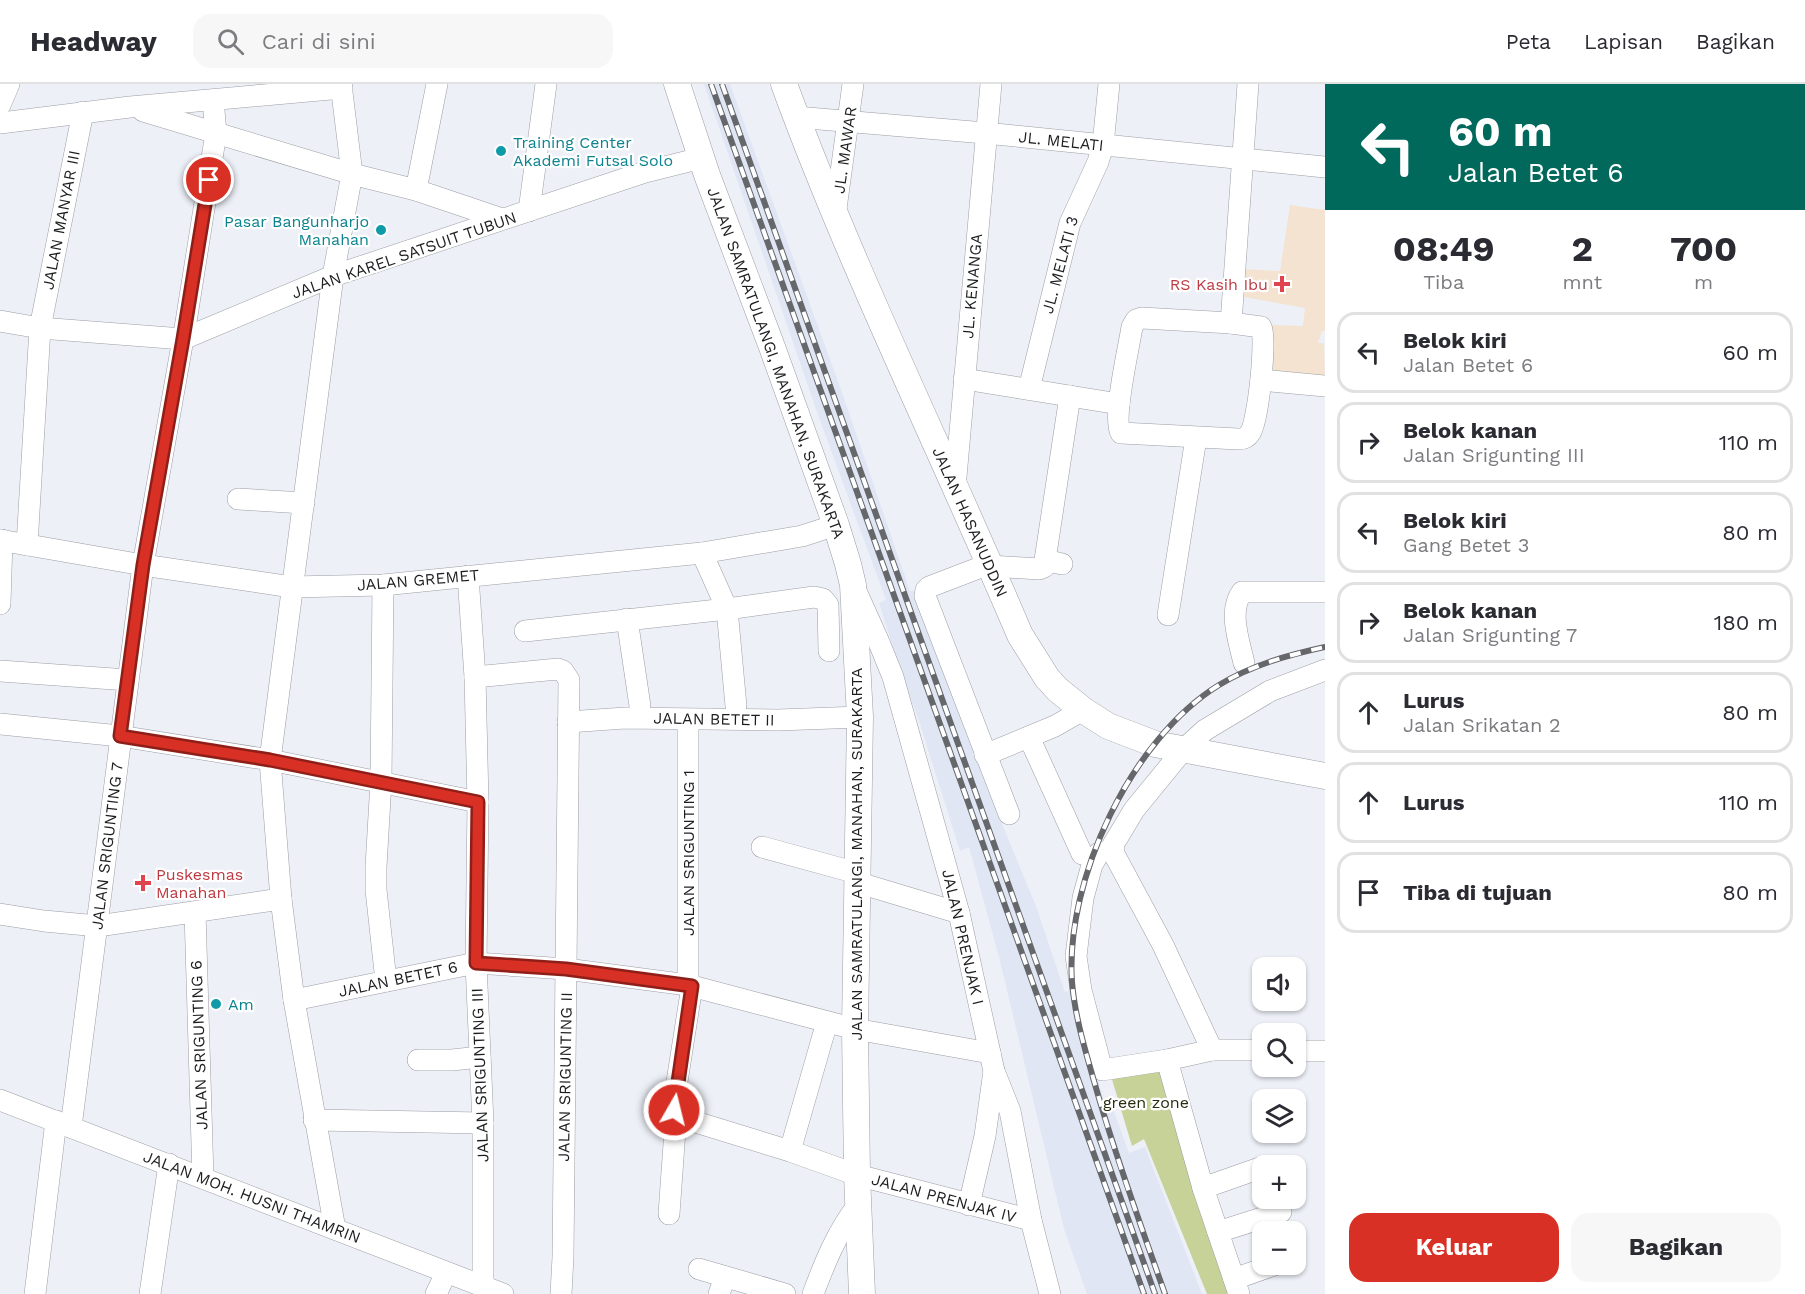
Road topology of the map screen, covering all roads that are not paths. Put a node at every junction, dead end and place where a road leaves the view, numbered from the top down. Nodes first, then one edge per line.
1 (9, 84) edge
2 (437, 84) edge
3 (546, 84) edge
4 (677, 84) edge
5 (783, 84) edge
6 (853, 84) edge
7 (991, 84) edge
8 (1109, 84) edge
9 (1248, 84) edge
10 (342, 86) edge
11 (213, 100) junction
12 (0, 105) edge
13 (130, 107) junction
14 (82, 112) junction
15 (796, 117) junction
16 (849, 122) junction
17 (0, 123) edge
18 (216, 133) junction
19 (985, 133) junction
20 (1103, 145) junction
21 (701, 158) junction
22 (1242, 158) junction
23 (1325, 167) edge
24 (350, 173) junction
25 (416, 190) junction
26 (529, 211) junction
27 (835, 217) junction
28 (502, 219) junction
29 (333, 276) junction
30 (0, 321) edge
31 (1231, 323) junction
32 (40, 328) junction
33 (183, 339) junction
34 (964, 379) junction
35 (1261, 380) junction
36 (1325, 386) edge
37 (1029, 389) junction
38 (1070, 396) junction
39 (1119, 405) junction
40 (1196, 438) junction
41 (955, 488) junction
42 (237, 499) dead end
43 (304, 503) junction
44 (836, 525) junction
45 (1, 540) edge
46 (27, 545) junction
47 (702, 553) junction
48 (143, 565) junction
49 (990, 565) junction
50 (468, 576) junction
51 (383, 585) junction
52 (853, 585) junction
53 (292, 587) junction
54 (1325, 592) edge
55 (0, 604) edge
56 (728, 609) junction
57 (1168, 615) dead end
58 (627, 619) junction
59 (525, 631) dead end
60 (830, 651) dead end
61 (1244, 663) dead end
62 (1325, 670) edge
63 (0, 671) edge
64 (475, 677) junction
65 (128, 680) junction
66 (640, 706) dead end
67 (736, 706) dead end
68 (1083, 710) junction
69 (860, 717) junction
70 (688, 720) junction
71 (568, 722) junction
72 (0, 724) edge
73 (120, 736) junction
74 (1029, 737) junction
75 (1183, 750) junction
76 (985, 755) junction
77 (270, 760) junction
78 (1325, 777) edge
79 (381, 781) junction
80 (478, 802) junction
81 (1009, 814) dead end
82 (762, 847) dead end
83 (1113, 850) junction
84 (1082, 854) dead end
85 (856, 878) junction
86 (281, 899) junction
87 (195, 912) junction
88 (959, 913) junction
89 (0, 914) edge
90 (98, 926) junction
91 (476, 963) junction
92 (566, 969) junction
93 (386, 981) junction
94 (690, 986) junction
95 (294, 1000) junction
96 (827, 1022) junction
97 (855, 1029) junction
98 (1212, 1050) junction
99 (1252, 1050) edge
100 (1306, 1051) edge
101 (1325, 1051) edge
102 (480, 1057) junction
103 (418, 1060) dead end
104 (1167, 1060) junction
105 (992, 1062) junction
106 (0, 1100) edge
107 (676, 1116) junction
108 (314, 1120) junction
109 (483, 1123) junction
110 (64, 1124) junction
111 (790, 1151) junction
112 (169, 1164) junction
113 (1252, 1171) edge
114 (857, 1175) junction
115 (203, 1178) junction
116 (1203, 1188) junction
117 (858, 1205) junction
118 (969, 1205) junction
119 (1281, 1212) dead end
120 (669, 1214) dead end
121 (1030, 1220) junction
122 (335, 1229) junction
123 (1218, 1232) junction
124 (699, 1269) dead end
125 (446, 1273) junction
126 (1257, 1275) edge
127 (483, 1286) junction
128 (722, 1286) edge
129 (1237, 1286) edge
130 (35, 1294) edge
131 (150, 1294) edge
132 (436, 1294) edge
133 (503, 1294) edge
134 (561, 1294) edge
135 (785, 1294) edge
136 (813, 1294) edge
137 (862, 1294) edge
138 (1050, 1294) edge

1 - 12 street
2 - 25 street
3 - 26 street
4 - 21 main road, JALAN SAMRATULANGI, MANAHAN, SURAKARTA
5 - 15 main road, JALAN HASANUDDIN
6 - 16 street, JL. MAWAR
7 - 19 street, JL. KENANGA
8 - 20 street, JL. MELATI 3
9 - 22 street
10 - 11 street
10 - 24 street
11 - 13 street
11 - 18 street, JALAN SRIGUNTING 7
13 - 14 street
13 - 18 street
14 - 17 street
14 - 32 street, JALAN MANYAR III
15 - 16 street, JL. MELATI
15 - 27 main road, JALAN HASANUDDIN
16 - 19 street, JL. MELATI
16 - 27 street, JL. MAWAR
18 - 24 street
18 - 33 street, JALAN SRIGUNTING 7
19 - 20 street, JL. MELATI
19 - 34 street, JL. KENANGA
20 - 22 street, JL. MELATI
20 - 37 street, JL. MELATI 3
21 - 26 street, JALAN KAREL SATSUIT TUBUN
21 - 44 main road, JALAN SAMRATULANGI, MANAHAN, SURAKARTA
22 - 23 street, JL. MELATI
22 - 31 street
24 - 25 street
24 - 29 street
25 - 28 street
26 - 28 street, JALAN KAREL SATSUIT TUBUN
27 - 41 main road, JALAN HASANUDDIN
28 - 29 street, JALAN KAREL SATSUIT TUBUN
29 - 33 street, JALAN KAREL SATSUIT TUBUN
29 - 43 street
30 - 32 street, JALAN KAREL SATSUIT TUBUN
31 - 35 street
31 - 39 street
32 - 33 street, JALAN KAREL SATSUIT TUBUN
32 - 46 street, JALAN MANYAR III
33 - 48 street, JALAN SRIGUNTING 7
34 - 37 street
34 - 41 street, JL. KENANGA
35 - 36 street
35 - 40 street
37 - 38 street
38 - 39 street
38 - 49 street
39 - 40 street
40 - 57 street
41 - 49 main road, JALAN HASANUDDIN
42 - 43 street
43 - 53 street
44 - 47 street, JALAN GREMET
44 - 52 main road, JALAN SAMRATULANGI, MANAHAN, SURAKARTA
45 - 46 street, JALAN GREMET
45 - 55 street
46 - 48 street, JALAN GREMET
47 - 50 street, JALAN GREMET
47 - 56 street
48 - 53 street, JALAN GREMET
48 - 65 street, JALAN SRIGUNTING 7
49 - 68 main road, JALAN HASANUDDIN
49 - 76 street
50 - 51 street, JALAN GREMET
50 - 64 street, JALAN SRIGUNTING III
51 - 53 street, JALAN GREMET
51 - 79 street
52 - 69 main road, JALAN SAMRATULANGI, MANAHAN, SURAKARTA
52 - 88 street, JALAN PRENJAK I
53 - 77 street
54 - 61 street
56 - 58 street
56 - 60 street
56 - 67 street
58 - 59 street
58 - 66 street
62 - 75 street
63 - 65 street
64 - 71 street, JALAN SRIGUNTING II
64 - 80 street, JALAN SRIGUNTING III
65 - 73 street, JALAN SRIGUNTING 7
68 - 74 street
68 - 75 main road, JALAN HASANUDDIN
69 - 70 street, JALAN BETET II
69 - 85 main road, JALAN SAMRATULANGI, MANAHAN, SURAKARTA
70 - 71 street, JALAN BETET II
70 - 94 street, JALAN SRIGUNTING 1
71 - 92 street, JALAN SRIGUNTING II
72 - 73 street
73 - 77 street
73 - 90 street, JALAN SRIGUNTING 7
74 - 76 street
74 - 84 street
75 - 78 main road, JALAN HASANUDDIN
75 - 83 street
76 - 81 street
77 - 79 street
77 - 86 street
79 - 80 street
79 - 93 street
80 - 91 street, JALAN SRIGUNTING III
82 - 85 street
83 - 98 street
83 - 104 street
85 - 88 street
85 - 97 main road, JALAN SAMRATULANGI, MANAHAN, SURAKARTA
86 - 87 street
86 - 95 street
87 - 90 street
87 - 115 street, JALAN SRIGUNTING 6
88 - 105 street, JALAN PRENJAK I
89 - 90 street
90 - 110 street, JALAN SRIGUNTING 7
91 - 92 street, JALAN BETET 6
91 - 93 street, JALAN BETET 6
91 - 102 street, JALAN SRIGUNTING III
92 - 94 street, JALAN BETET 6
92 - 134 street, JALAN SRIGUNTING II
93 - 95 street, JALAN BETET 6
94 - 96 street, JALAN BETET 6
94 - 107 street, JALAN SRIGUNTING 1
95 - 108 street
96 - 97 street, JALAN BETET 6
96 - 111 street
97 - 105 street, JALAN BETET 6
97 - 114 main road, JALAN SAMRATULANGI, MANAHAN, SURAKARTA
98 - 99 street
98 - 104 street
100 - 101 street
102 - 103 street
102 - 109 street, JALAN SRIGUNTING III
104 - 116 street
105 - 118 street
105 - 121 street, JALAN PRENJAK I
106 - 110 street, JALAN MOH. HUSNI THAMRIN
107 - 111 street
107 - 120 street, JALAN SRIGUNTING 1
108 - 109 street
108 - 122 street
109 - 127 street, JALAN SRIGUNTING III
110 - 112 street, JALAN MOH. HUSNI THAMRIN
110 - 130 street, JALAN SRIGUNTING 7
111 - 114 street
112 - 115 street, JALAN MOH. HUSNI THAMRIN
112 - 131 street
113 - 116 street
114 - 117 main road, JALAN SAMRATULANGI, MANAHAN, SURAKARTA
114 - 118 street, JALAN PRENJAK IV
115 - 122 street, JALAN MOH. HUSNI THAMRIN
116 - 123 street
117 - 136 street
117 - 137 main road, JALAN SAMRATULANGI, MANAHAN, SURAKARTA
118 - 121 street, JALAN PRENJAK IV
119 - 123 street
121 - 138 street, JALAN PRENJAK I
122 - 125 street, JALAN MOH. HUSNI THAMRIN
123 - 129 street
124 - 128 street
125 - 127 street, JALAN MOH. HUSNI THAMRIN
125 - 132 street
126 - 129 street
127 - 133 street, JALAN MOH. HUSNI THAMRIN
128 - 135 street

